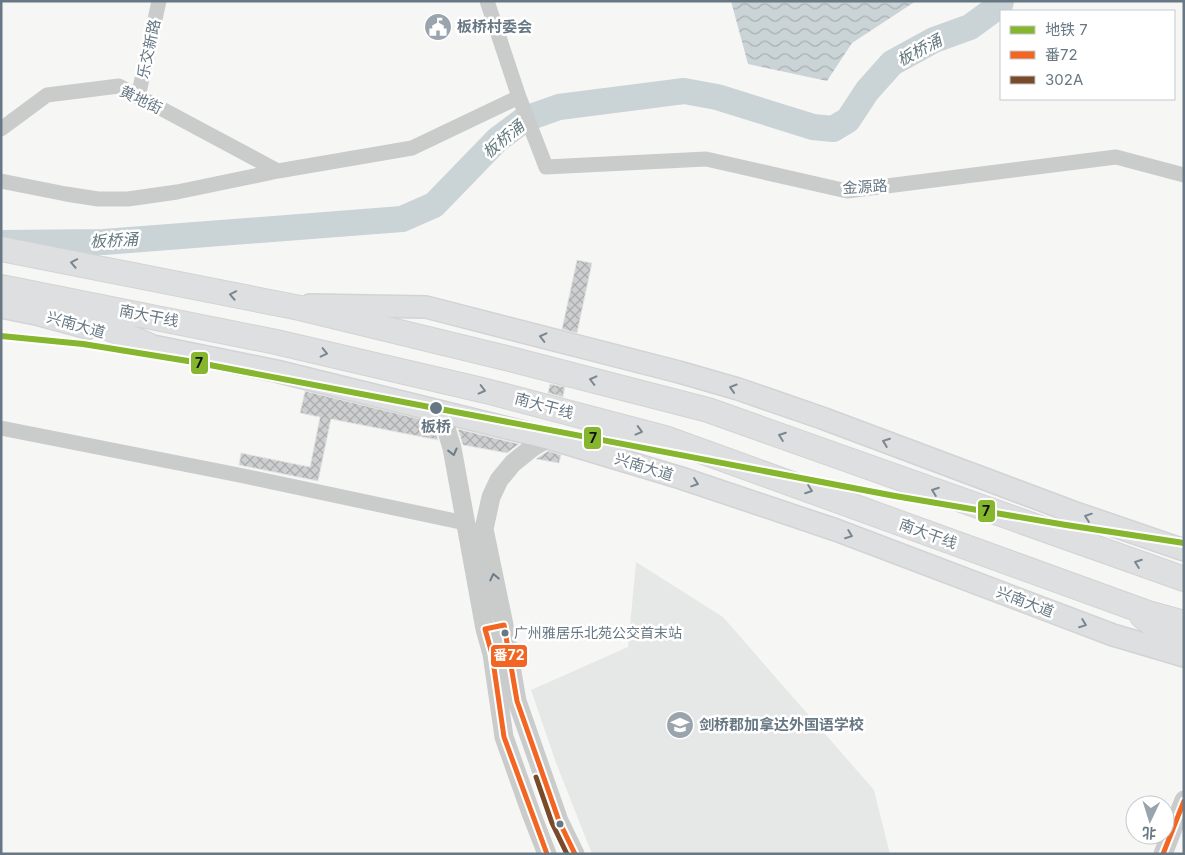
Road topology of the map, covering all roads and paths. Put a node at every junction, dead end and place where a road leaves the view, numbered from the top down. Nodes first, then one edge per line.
1 (159, 1) edge
2 (486, 1) edge
3 (138, 97) junction
4 (519, 97) junction
5 (1, 129) edge
6 (278, 171) junction
7 (1184, 175) edge
8 (1, 181) edge
9 (1, 249) edge
10 (11, 289) edge
11 (281, 304) junction
12 (1, 307) edge
13 (148, 345) junction
14 (432, 410) junction
15 (1, 428) edge
16 (548, 438) junction
17 (465, 523) junction
18 (1184, 550) edge
19 (1184, 579) edge
20 (1131, 607) junction
21 (1184, 623) edge
22 (504, 625) junction
23 (485, 629) junction
24 (1184, 649) edge
25 (1184, 656) edge
26 (543, 775) junction
27 (521, 784) junction
28 (1184, 800) edge
29 (548, 854) edge
30 (574, 854) edge
31 (1162, 854) edge

1 - 3 street, 乐交新路
2 - 4 street
3 - 5 street, 黄地街
3 - 6 street, 黄地街
4 - 6 street
4 - 7 street, 金源路
6 - 8 street
11 -> 9 highway
10 - 13 highway
10 -> 20 highway, 南大干线
18 -> 11 main road
19 -> 11 highway
12 - 13 main road, 兴南大道
13 - 14 main road, 兴南大道
14 - 16 main road, 兴南大道
14 -> 17 street
15 - 17 street
22 -> 16 street
16 -> 25 main road, 兴南大道
17 - 23 street
20 - 21 highway, 南大干线
20 - 24 highway
22 - 23 street
22 - 26 street
23 - 27 street
26 - 27 street
26 - 30 street
27 - 29 street
28 - 31 street

